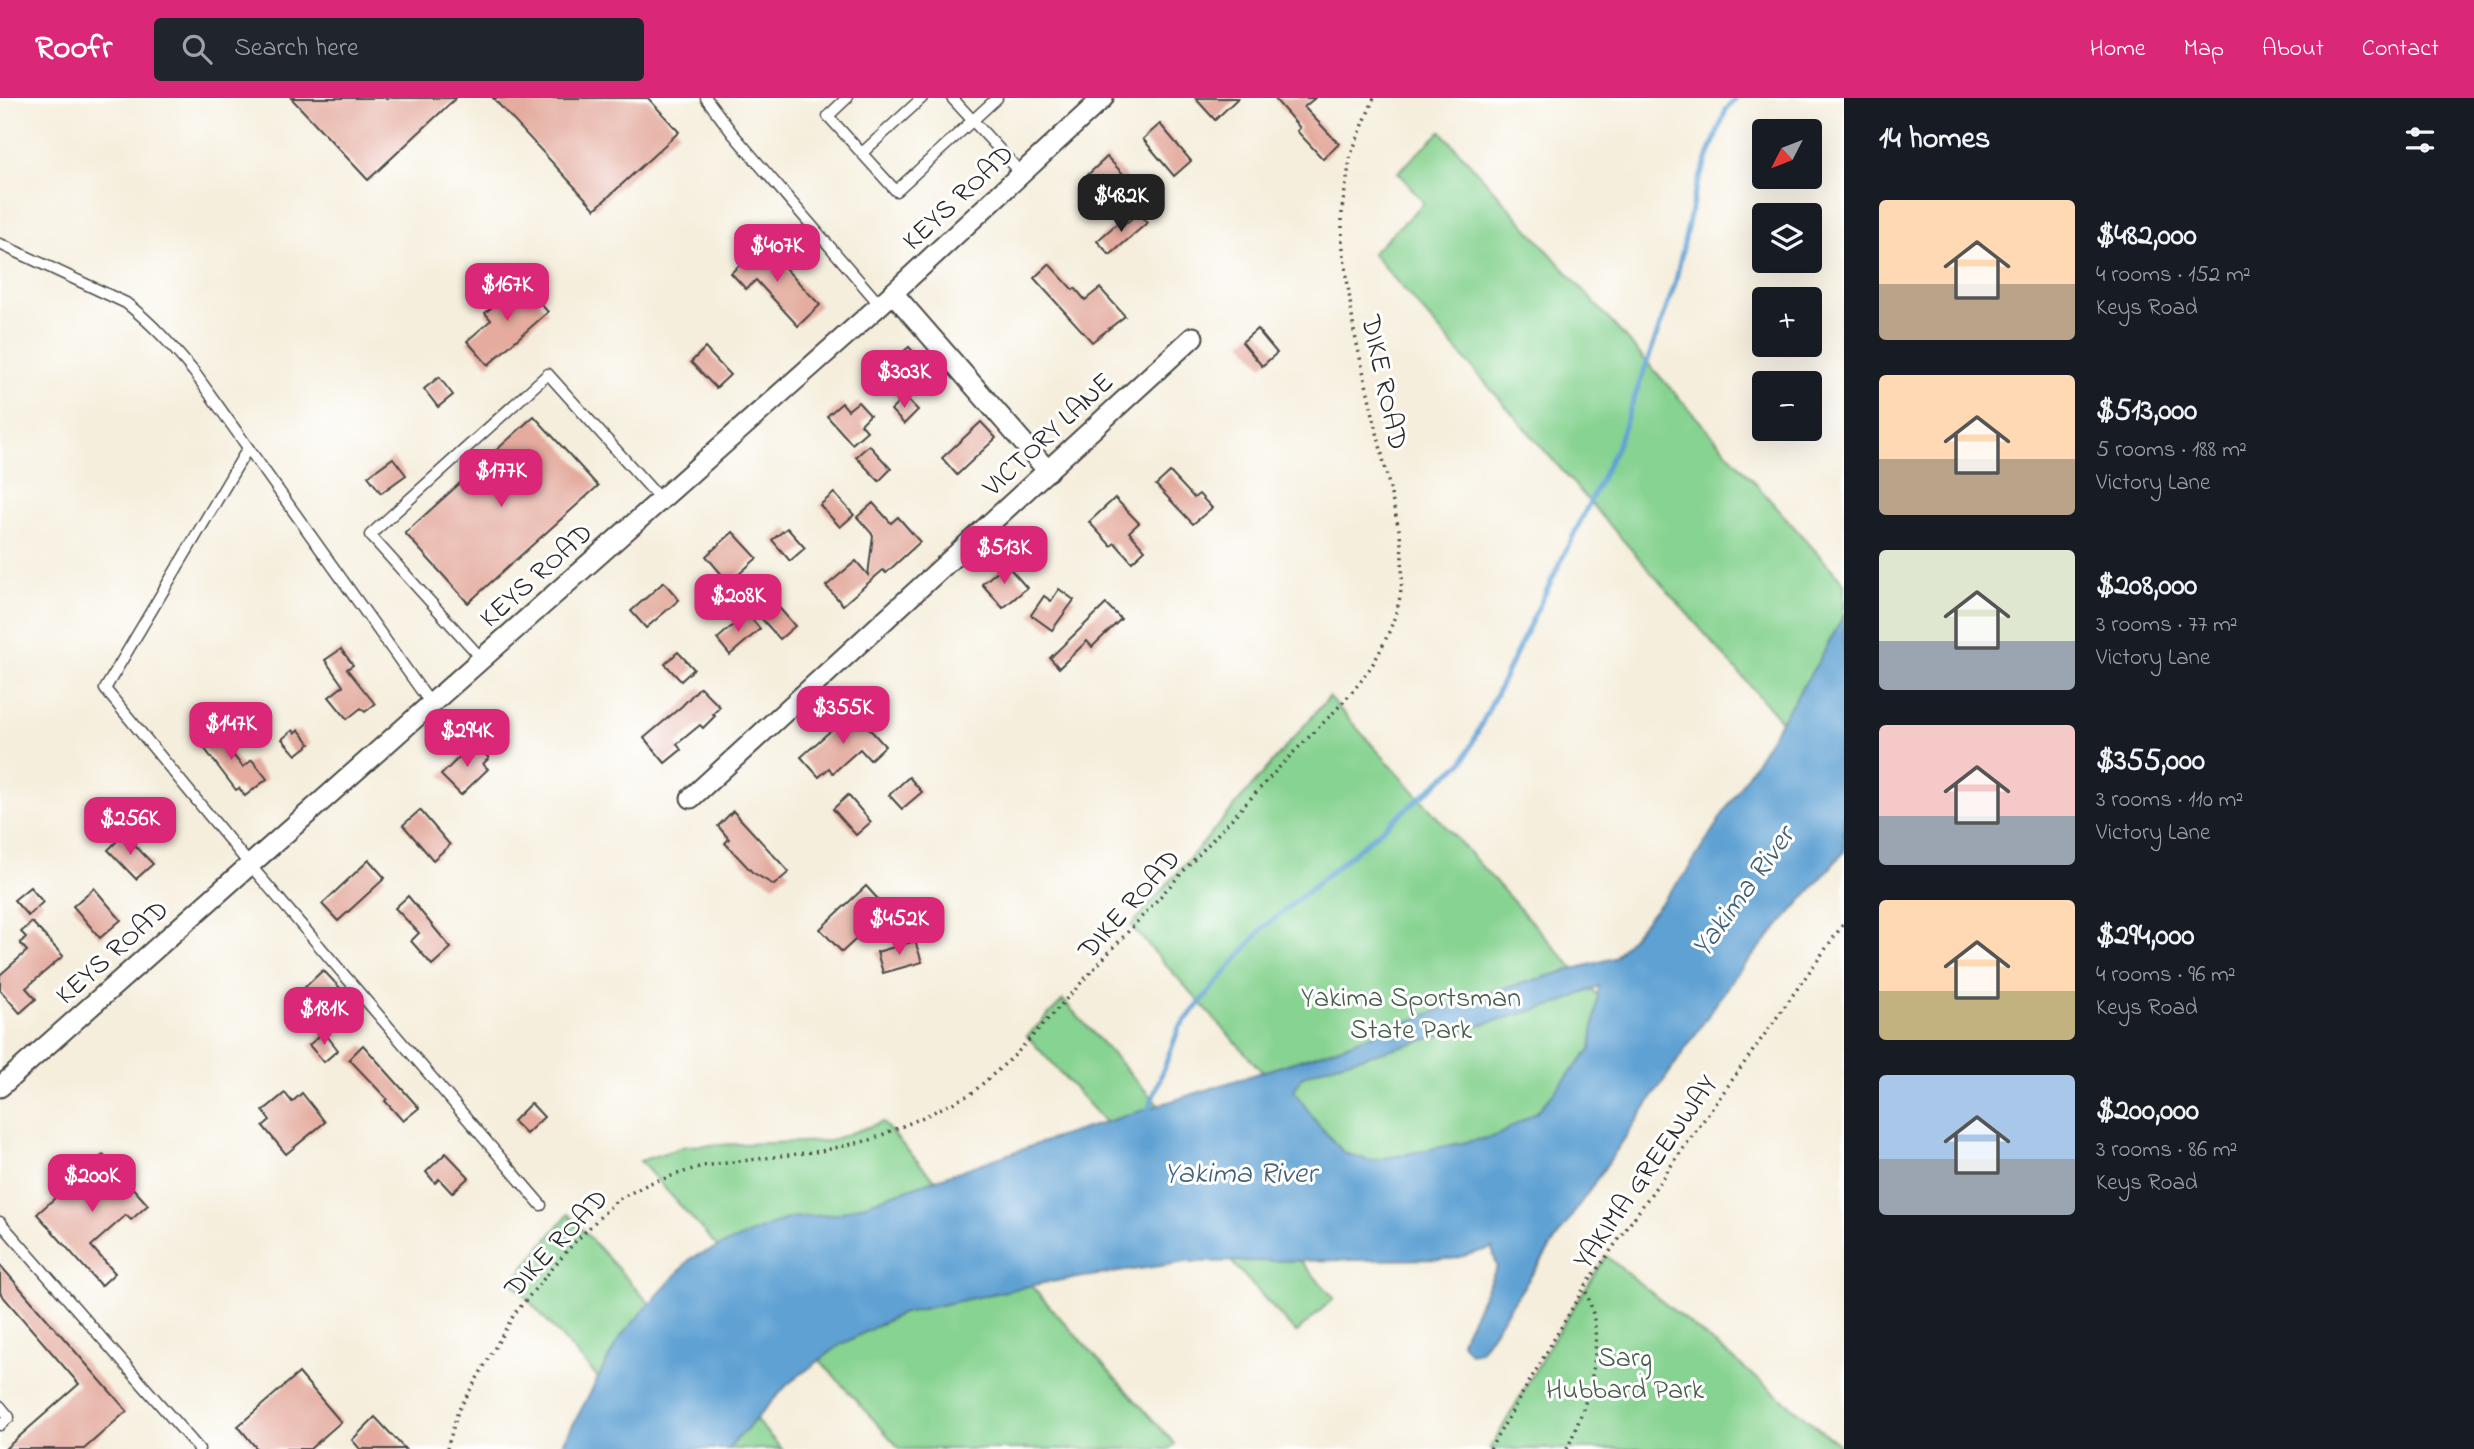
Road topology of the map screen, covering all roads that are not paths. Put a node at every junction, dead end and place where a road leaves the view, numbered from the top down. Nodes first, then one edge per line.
1 (706, 98) edge
2 (847, 98) edge
3 (922, 98) edge
4 (952, 98) edge
5 (997, 98) edge
6 (1103, 98) edge
7 (972, 120) junction
8 (862, 153) junction
9 (1022, 174) junction
10 (0, 244) edge
11 (886, 299) junction
12 (1193, 337) dead end
13 (248, 448) junction
14 (1048, 471) junction
15 (661, 499) junction
16 (482, 659) junction
17 (431, 704) junction
18 (691, 798) dead end
19 (250, 865) junction
20 (0, 1087) edge
21 (541, 1205) dead end
22 (0, 1222) edge
23 (0, 1406) edge
24 (0, 1425) edge
25 (199, 1449) edge

1 - 11 lane
2 - 8 lane
3 - 8 lane
4 - 7 lane
5 - 7 lane
6 - 9 street, KEYS ROAD
7 - 8 lane
7 - 9 lane
9 - 11 street, KEYS ROAD
10 - 13 lane
11 - 14 street
11 - 15 street, KEYS ROAD
12 - 14 street, VICTORY LANE
13 - 17 lane
13 - 19 lane
14 - 18 street, VICTORY LANE
15 - 16 street, KEYS ROAD
15 - 16 lane
16 - 17 street, KEYS ROAD
17 - 19 street, KEYS ROAD
19 - 20 street, KEYS ROAD
19 - 21 lane
22 - 25 lane
23 - 24 lane

